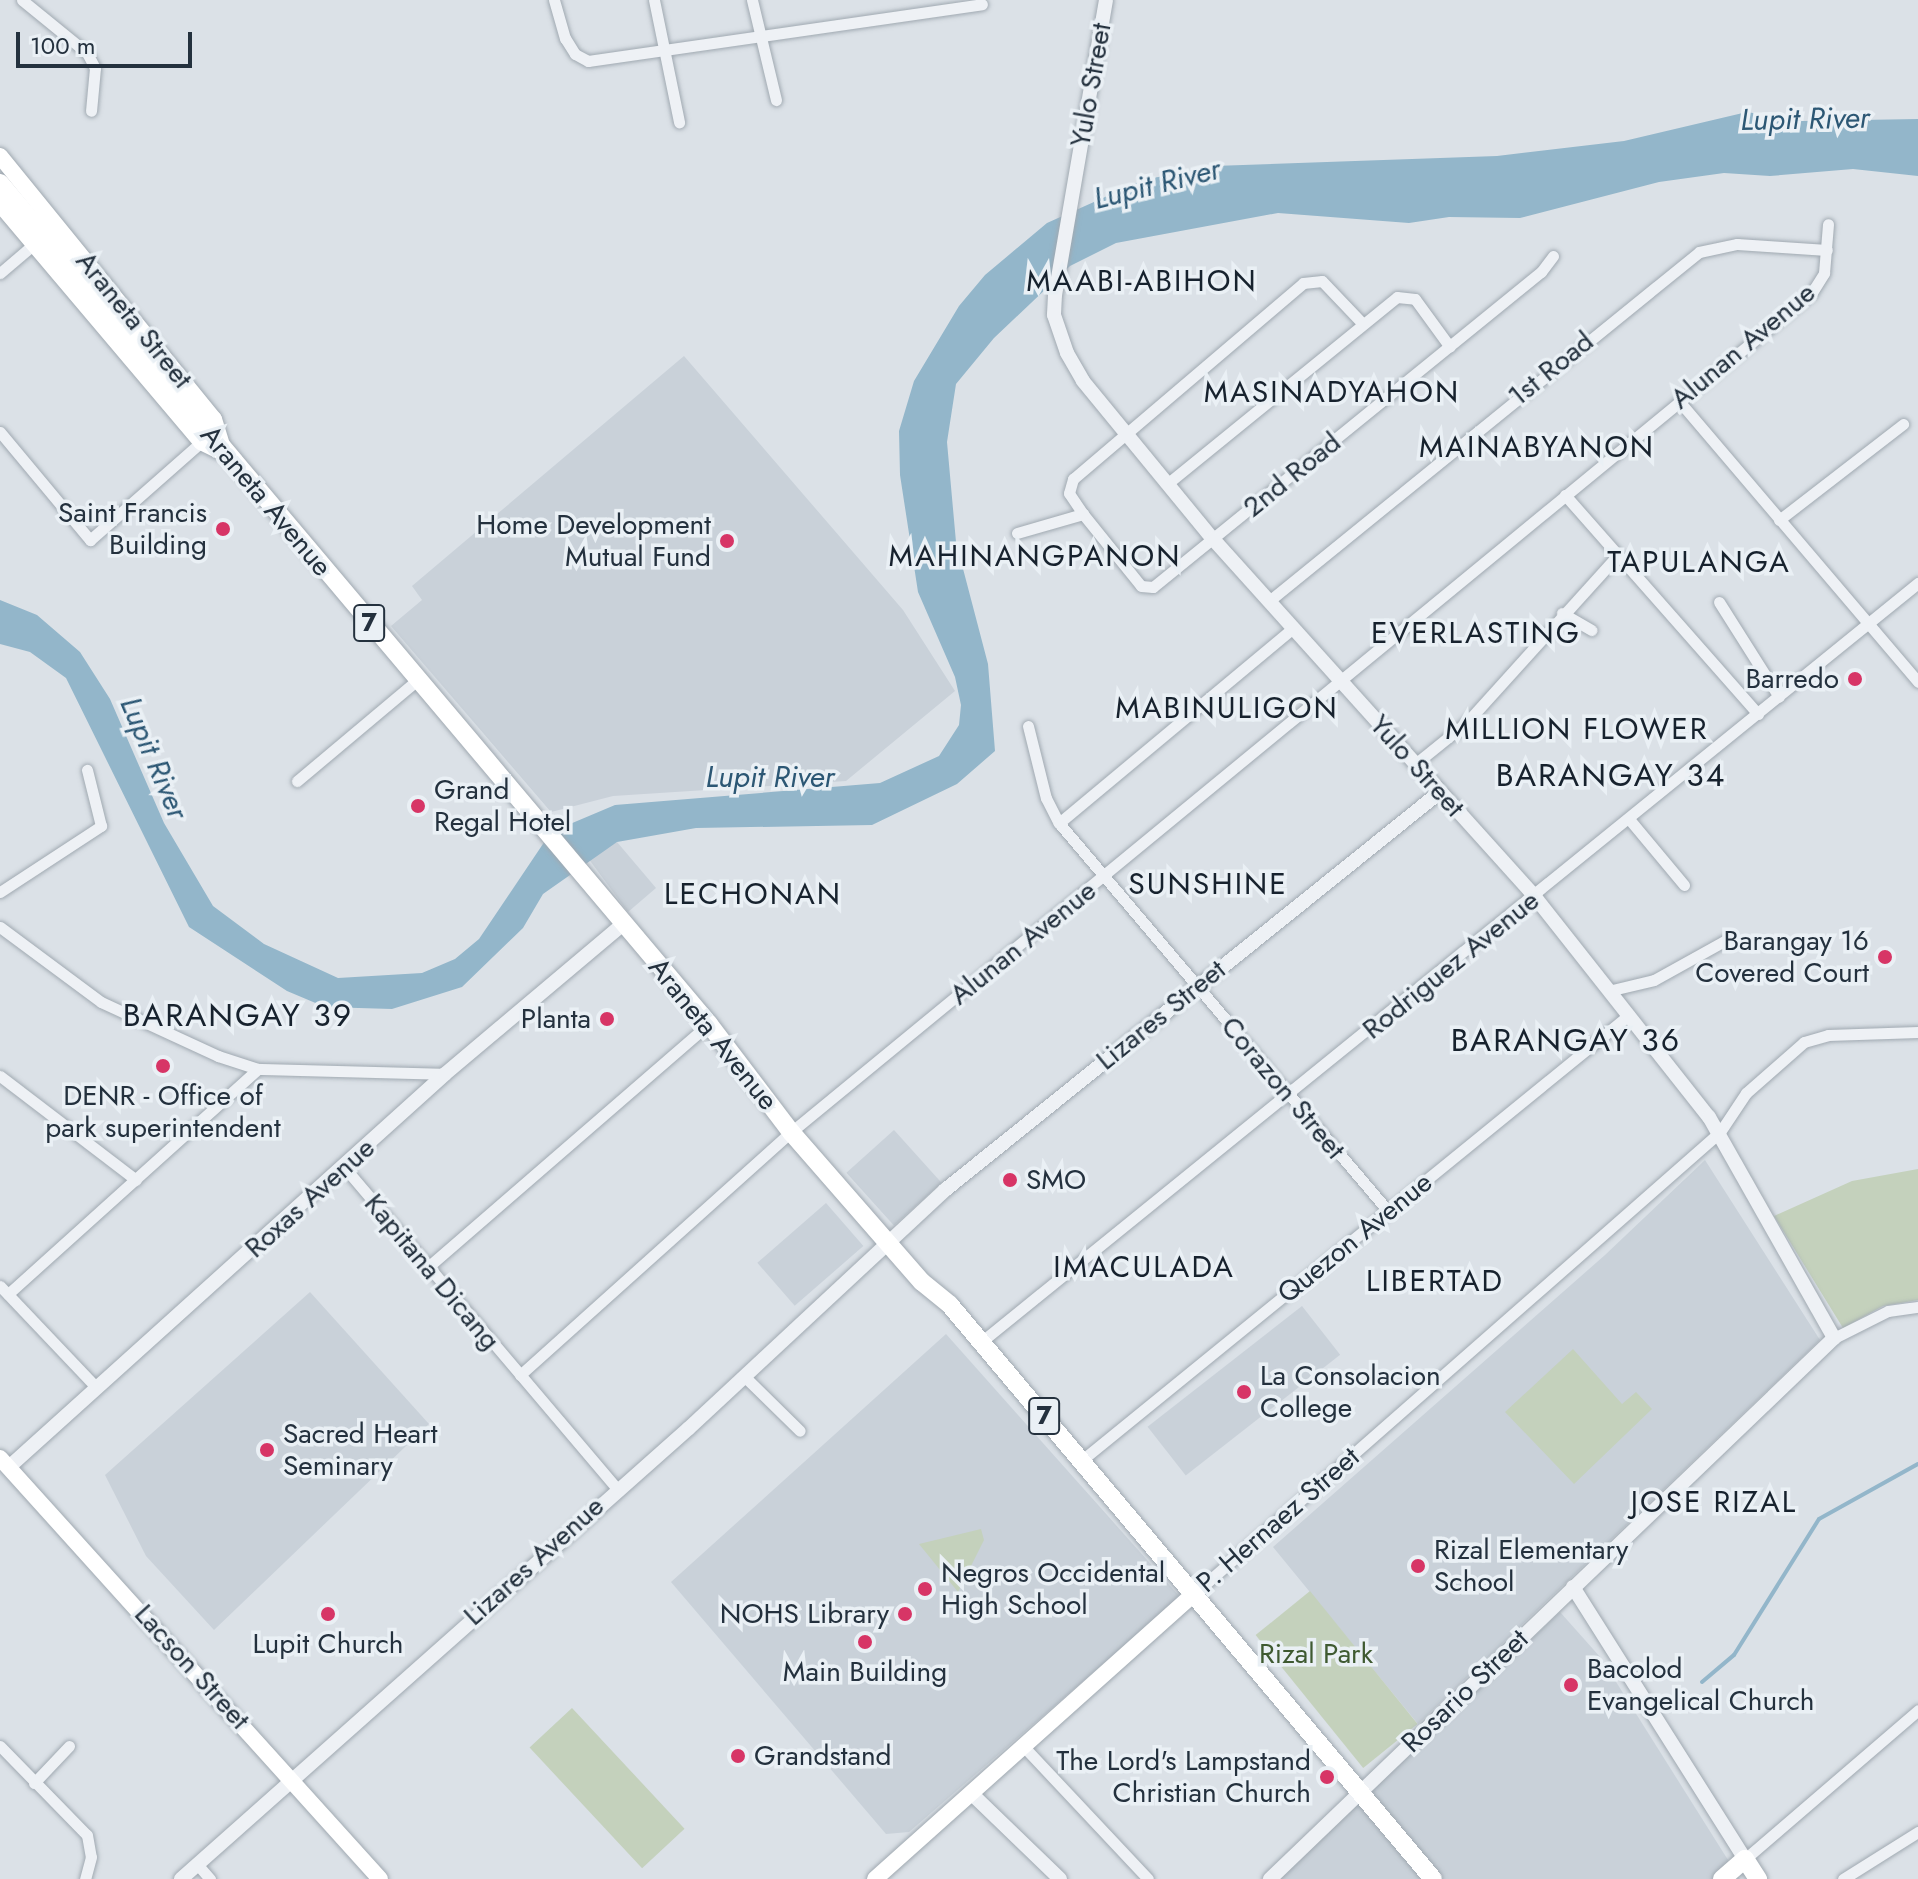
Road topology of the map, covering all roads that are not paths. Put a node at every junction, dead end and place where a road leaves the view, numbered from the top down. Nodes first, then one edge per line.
1 (22, 0) edge
2 (554, 0) edge
3 (654, 0) edge
4 (752, 0) edge
5 (1106, 0) edge
6 (982, 4) dead end
7 (758, 33) junction
8 (663, 50) junction
9 (776, 100) dead end
10 (91, 111) dead end
11 (679, 122) dead end
12 (0, 156) edge
13 (0, 183) edge
14 (8, 202) edge
15 (1828, 224) dead end
16 (34, 244) junction
17 (1827, 250) junction
18 (1553, 256) dead end
19 (0, 273) edge
20 (1362, 323) junction
21 (1450, 347) junction
22 (1679, 401) junction
23 (1903, 424) dead end
24 (1123, 431) junction
25 (0, 432) edge
26 (201, 442) junction
27 (224, 453) junction
28 (1167, 484) junction
29 (1565, 495) junction
30 (1083, 514) junction
31 (1779, 520) junction
32 (1017, 533) dead end
33 (1213, 539) junction
34 (1616, 557) junction
35 (1918, 583) edge
36 (1269, 601) junction
37 (1719, 602) dead end
38 (1562, 613) junction
39 (1868, 624) junction
40 (1293, 628) junction
41 (1592, 630) dead end
42 (416, 681) junction
43 (1341, 681) junction
44 (1918, 682) edge
45 (1779, 697) junction
46 (1758, 714) junction
47 (1028, 726) dead end
48 (1415, 764) junction
49 (87, 770) dead end
50 (297, 781) dead end
51 (1440, 792) junction
52 (1629, 819) junction
53 (1059, 823) junction
54 (1104, 877) junction
55 (1684, 885) dead end
56 (0, 892) edge
57 (1535, 897) junction
58 (623, 924) junction
59 (0, 927) edge
60 (1728, 939) dead end
61 (1196, 986) junction
62 (1608, 991) junction
63 (1629, 1015) junction
64 (709, 1024) junction
65 (1918, 1032) edge
66 (258, 1069) junction
67 (445, 1074) junction
68 (0, 1076) edge
69 (1290, 1095) junction
70 (791, 1132) junction
71 (1720, 1132) junction
72 (345, 1168) junction
73 (136, 1180) junction
74 (1388, 1211) junction
75 (888, 1244) junction
76 (428, 1267) junction
77 (4, 1290) edge
78 (1918, 1307) edge
79 (1834, 1338) junction
80 (981, 1342) junction
81 (520, 1375) junction
82 (744, 1376) junction
83 (96, 1387) junction
84 (800, 1431) dead end
85 (1082, 1460) junction
86 (3, 1467) edge
87 (616, 1488) junction
88 (1573, 1587) junction
89 (1195, 1593) junction
90 (1918, 1710) edge
91 (0, 1746) edge
92 (69, 1746) dead end
93 (1026, 1749) junction
94 (292, 1779) junction
95 (34, 1783) junction
96 (1362, 1792) junction
97 (973, 1795) junction
98 (1918, 1832) edge
99 (1745, 1859) junction
100 (197, 1864) junction
101 (85, 1879) edge
102 (181, 1879) edge
103 (210, 1879) edge
104 (380, 1879) edge
105 (875, 1879) edge
106 (1060, 1879) edge
107 (1148, 1879) edge
108 (1270, 1879) edge
109 (1433, 1879) edge
110 (1722, 1879) edge
111 (1758, 1879) edge
112 (1843, 1879) edge

1 - 10 street
2 - 8 street
3 - 8 street
4 - 7 street
5 - 24 street, Yulo Street
6 - 7 street
7 - 8 street
7 - 9 street
8 - 11 street
12 - 27 main road, Araneta Street / 7
13 - 14 main road, Araneta Avenue / 7
14 - 16 main road, Araneta Street / 7
14 - 27 main road, Araneta Avenue / 7
15 - 17 street, Alunan Avenue
16 - 19 street
16 - 26 main road, Araneta Street / 7
17 - 22 street, Alunan Avenue
17 - 36 street, 1st Road
18 - 21 street, 2nd Road
20 - 21 street
20 - 24 street
20 - 28 street
21 - 33 street, 2nd Road
22 - 29 street, Alunan Avenue
22 - 31 street
23 - 31 street
24 - 28 street, Yulo Street
24 - 30 street
25 - 26 street
26 - 27 main road, Araneta Street / 7
27 - 42 main road, Araneta Avenue / 7
28 - 33 street, Yulo Street
29 - 34 street
29 - 43 street, Alunan Avenue
30 - 32 street
30 - 33 street, 2nd Road
31 - 39 street
33 - 36 street, Yulo Street
34 - 38 street
34 - 46 street
35 - 39 street, Rodriguez Avenue
36 - 40 street, Yulo Street
37 - 45 street
38 - 41 street
38 - 48 street
39 - 44 street
39 - 45 street, Rodriguez Avenue
40 - 43 street, Yulo Street
40 - 53 street
42 - 50 street
42 - 58 main road, Araneta Avenue / 7
43 - 48 street, Yulo Street
43 - 54 street, Alunan Avenue
45 - 46 street, Rodriguez Avenue
46 - 52 street, Rodriguez Avenue
47 - 53 street, Corazon Street
48 - 51 street, Yulo Street
49 - 56 street
51 - 57 street, Yulo Street
51 - 61 street, Lizares Street
52 - 55 street
52 - 57 street, Rodriguez Avenue
53 - 54 street, Corazon Street
54 - 61 street, Corazon Street
54 - 70 street, Alunan Avenue
57 - 62 street, Yulo Street
57 - 69 street, Rodriguez Avenue
58 - 64 main road, Araneta Avenue / 7
58 - 67 street, Roxas Avenue
59 - 66 street
60 - 62 street
61 - 69 street, Corazon Street
61 - 75 street, Lizares Street
62 - 63 street, Yulo Street
63 - 71 street, Yulo Street
63 - 74 street, Quezon Avenue
64 - 70 main road, Araneta Avenue / 7
64 - 76 street
65 - 71 street, P. Hernaez Street
66 - 67 street
66 - 73 street
67 - 72 street, Roxas Avenue
68 - 73 street
69 - 74 street, Corazon Street
69 - 80 street, Rodriguez Avenue
70 - 75 main road, Araneta Avenue / 7
70 - 81 street, Alunan Avenue
71 - 79 street, Yulo Street
71 - 89 street, P. Hernaez Street
72 - 76 street, Kapitana Dicang
72 - 83 street, Roxas Avenue
73 - 77 street
74 - 85 street, Quezon Avenue
75 - 80 main road, Araneta Avenue / 7
75 - 82 street, Lizares Avenue
76 - 81 street, Kapitana Dicang
77 - 83 street
78 - 79 street
79 - 88 street, Rosario Street
80 - 85 main road, Araneta Avenue / 7
81 - 87 street, Kapitana Dicang
82 - 84 street
82 - 87 street, Lizares Avenue
83 - 86 street, Roxas Avenue
85 - 89 main road, Araneta Avenue / 7
86 - 94 main road, Lacson Street
87 - 94 street, Lizares Avenue
88 - 96 street, Rosario Street
88 - 99 street
89 - 93 main road, P. Hernaez Street
89 - 96 main road, Araneta Avenue / 7
90 - 99 street
91 - 95 street
92 - 95 street
93 - 97 main road, P. Hernaez Street
93 - 107 street
94 - 100 street, Lizares Avenue
94 - 104 main road, Lacson Street
95 - 101 street
96 - 108 street, Rosario Street
96 - 109 main road, Araneta Avenue / 7
97 - 105 main road, P. Hernaez Street
97 - 106 street
98 - 112 street
99 - 110 main road
99 - 111 main road
100 - 102 street, Lizares Avenue
100 - 103 street

